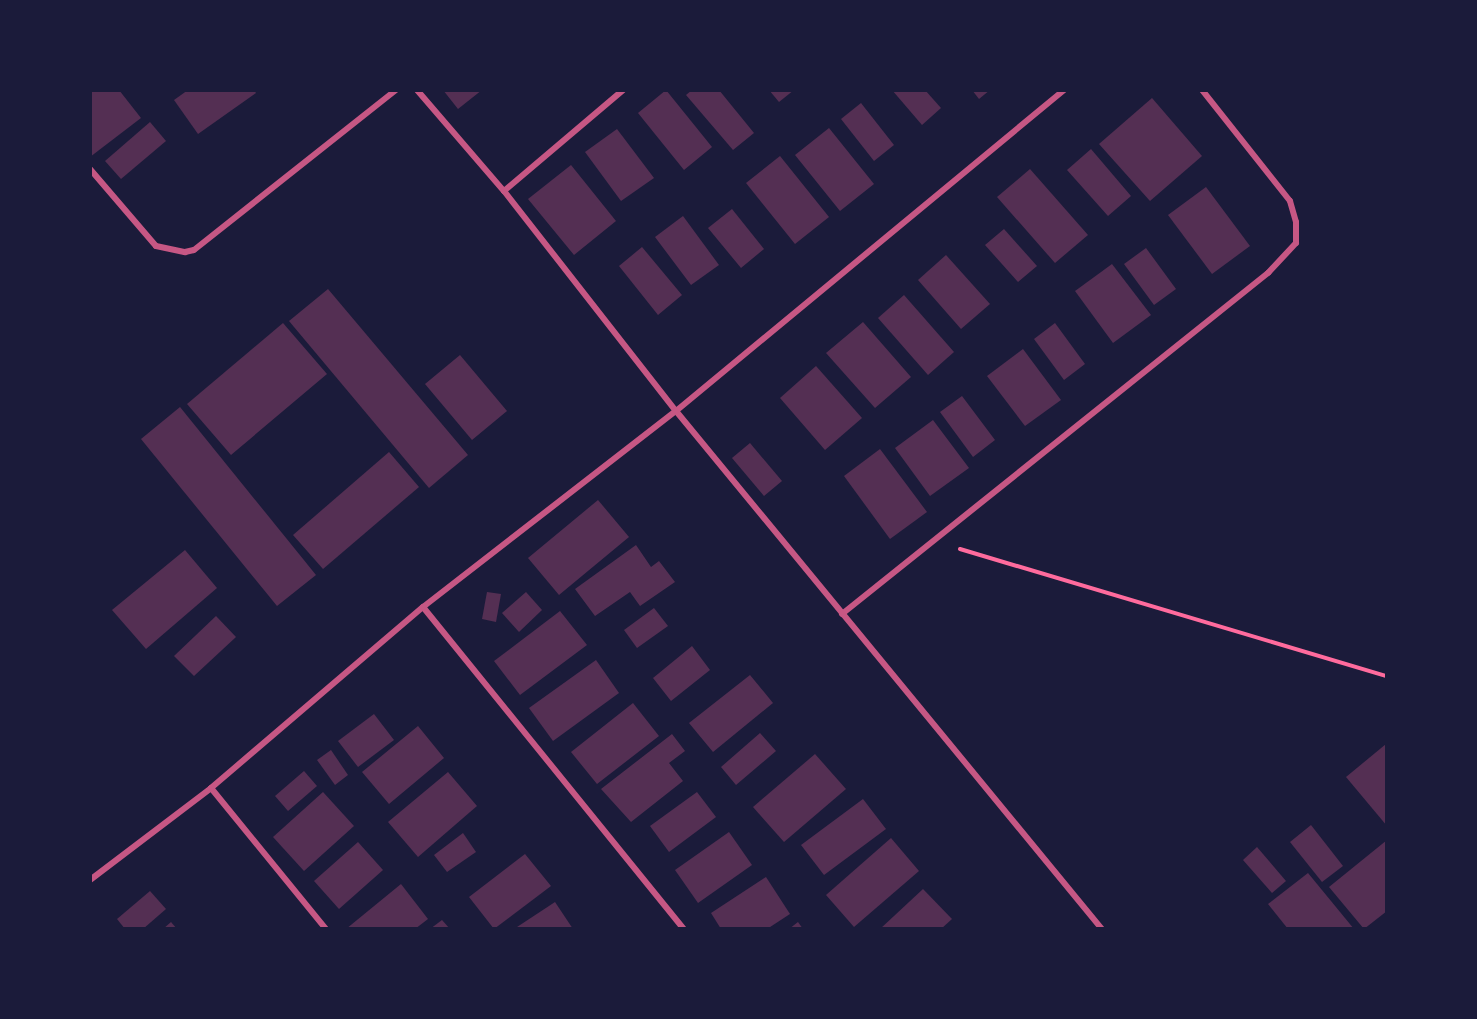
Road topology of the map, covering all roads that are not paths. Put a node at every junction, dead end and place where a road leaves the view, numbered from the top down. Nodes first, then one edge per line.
1 (396, 90) edge
2 (417, 90) edge
3 (623, 90) edge
4 (1064, 90) edge
5 (1202, 90) edge
6 (90, 169) edge
7 (504, 191) junction
8 (676, 411) junction
9 (423, 607) junction
10 (842, 614) junction
11 (211, 788) junction
12 (90, 880) edge
13 (326, 929) edge
14 (684, 929) edge
15 (1102, 929) edge

1 - 6 street
2 - 7 street
3 - 7 street
4 - 8 street
5 - 10 street
7 - 8 street
8 - 9 street
8 - 10 street
9 - 11 street
9 - 14 street
10 - 15 street
11 - 12 street
11 - 13 street

